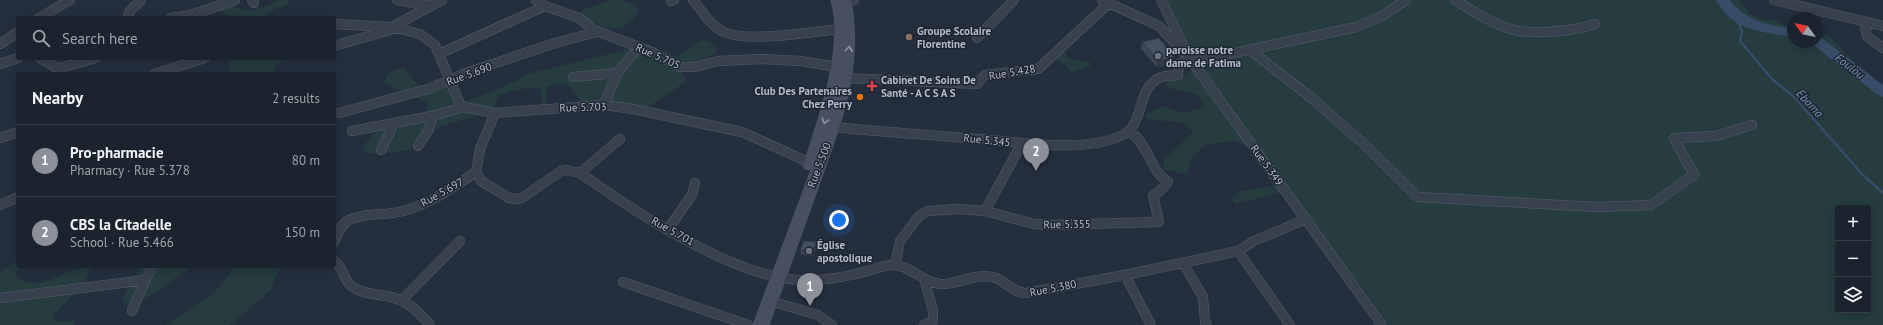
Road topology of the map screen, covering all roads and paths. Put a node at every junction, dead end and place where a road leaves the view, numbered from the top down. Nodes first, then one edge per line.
1 (70, 0) edge
2 (141, 0) edge
3 (235, 0) edge
4 (397, 0) edge
5 (442, 0) edge
6 (536, 0) edge
7 (693, 0) edge
8 (1014, 0) edge
9 (1161, 0) edge
10 (1406, 0) edge
11 (1455, 0) edge
12 (1774, 0) edge
13 (844, 1) edge
14 (1105, 2) edge
15 (431, 6) junction
16 (544, 6) junction
17 (43, 16) edge
18 (128, 16) edge
19 (185, 16) edge
20 (1864, 22) junction
21 (336, 24) edge
22 (1595, 24) dead end
23 (1883, 26) edge
24 (395, 28) junction
25 (845, 28) junction
26 (598, 32) junction
27 (16, 33) edge
28 (977, 38) dead end
29 (0, 44) edge
30 (336, 46) edge
31 (639, 47) junction
32 (1883, 48) edge
33 (1250, 50) junction
34 (440, 54) junction
35 (16, 59) edge
36 (1190, 59) junction
37 (43, 60) edge
38 (90, 60) edge
39 (199, 60) edge
40 (0, 64) edge
41 (837, 68) junction
42 (59, 71) edge
43 (160, 72) edge
44 (617, 73) junction
45 (573, 77) dead end
46 (846, 78) junction
47 (450, 79) junction
48 (604, 105) junction
49 (464, 107) junction
50 (339, 113) dead end
51 (495, 114) junction
52 (432, 116) junction
53 (394, 123) junction
54 (1752, 125) dead end
55 (834, 127) junction
56 (352, 131) dead end
57 (1128, 131) junction
58 (16, 133) edge
59 (0, 138) edge
60 (620, 139) dead end
61 (1022, 144) junction
62 (418, 146) dead end
63 (381, 150) dead end
64 (810, 163) junction
65 (476, 172) junction
66 (580, 173) junction
67 (695, 183) dead end
68 (16, 198) edge
69 (0, 205) edge
70 (985, 212) junction
71 (1306, 219) junction
72 (668, 229) junction
73 (336, 238) edge
74 (460, 241) dead end
75 (1238, 251) junction
76 (336, 262) edge
77 (1183, 263) junction
78 (895, 265) junction
79 (151, 268) edge
80 (1125, 275) junction
81 (775, 276) junction
82 (924, 278) junction
83 (146, 280) junction
84 (623, 282) dead end
85 (0, 298) edge
86 (402, 300) junction
87 (770, 301) junction
88 (132, 311) dead end
89 (430, 325) edge
90 (748, 325) edge
91 (752, 325) edge
92 (761, 325) edge
93 (832, 325) edge
94 (924, 325) edge
95 (1151, 325) edge
96 (1207, 325) edge
97 (1290, 325) edge
98 (1382, 325) edge

1 - 17 street
2 - 18 street
3 - 19 street
4 - 15 street
5 - 15 street
6 - 16 street, Rue 5.705
7 - 25 street
8 - 28 street
9 - 36 street, Rue 5.349
10 - 33 street
11 - 22 street
12 - 20 street
13 - 25 main road, Rue 5.500
14 - 36 street
14 - 46 street, Rue 5.428
15 - 24 street
16 - 26 street, Rue 5.705
16 - 34 street
20 - 23 street
20 - 32 street
21 - 24 street
24 - 30 street
24 - 34 street
25 - 41 main road, Rue 5.500
46 -> 25 main road, Rue 5.500
26 - 31 street, Rue 5.705
26 - 47 street, Rue 5.690
27 - 29 street
31 - 41 street, Rue 5.705
31 - 44 street
33 - 36 street
33 - 54 street
34 - 47 street
35 - 40 street
36 - 57 street
36 - 71 street, Rue 5.349
37 - 42 street
38 - 42 street
39 - 43 street
41 -> 64 main road, Rue 5.500
44 - 45 street
44 - 48 street
46 - 55 main road, Rue 5.500
47 - 49 street
47 - 50 street, Rue 5.690
48 - 51 street, Rue 5.703
48 - 64 street, Rue 5.703
49 - 51 street, Rue 5.703
49 - 52 street
51 - 65 street, Rue 5.697
52 - 53 street
52 - 62 street
53 - 56 street
53 - 63 street
55 - 61 street, Rue 5.345
55 - 81 main road, Rue 5.500
57 - 61 street, Rue 5.345
57 - 70 street, Rue 5.355
58 - 59 street
60 - 66 street
61 - 70 street
64 - 81 main road, Rue 5.500
65 - 66 street
65 - 73 street, Rue 5.697
66 - 72 street, Rue 5.701
67 - 72 street
68 - 69 street
70 - 78 street, Rue 5.355
71 - 75 street, Rue 5.380
71 - 98 street, Rue 5.349
72 - 81 street, Rue 5.701
74 - 86 street
75 - 77 street, Rue 5.380
75 - 97 street
76 - 86 street
77 - 80 street, Rue 5.380
77 - 96 street
78 - 81 street
78 - 82 street, Rue 5.380
79 - 83 street
80 - 82 street, Rue 5.380
80 - 95 street
81 - 87 main road, Rue 5.500
81 - 91 main road, Rue 5.500
82 - 94 street
83 - 85 street
83 - 88 street
84 - 90 street
86 - 89 street
87 - 92 main road, Rue 5.500
87 - 93 street

